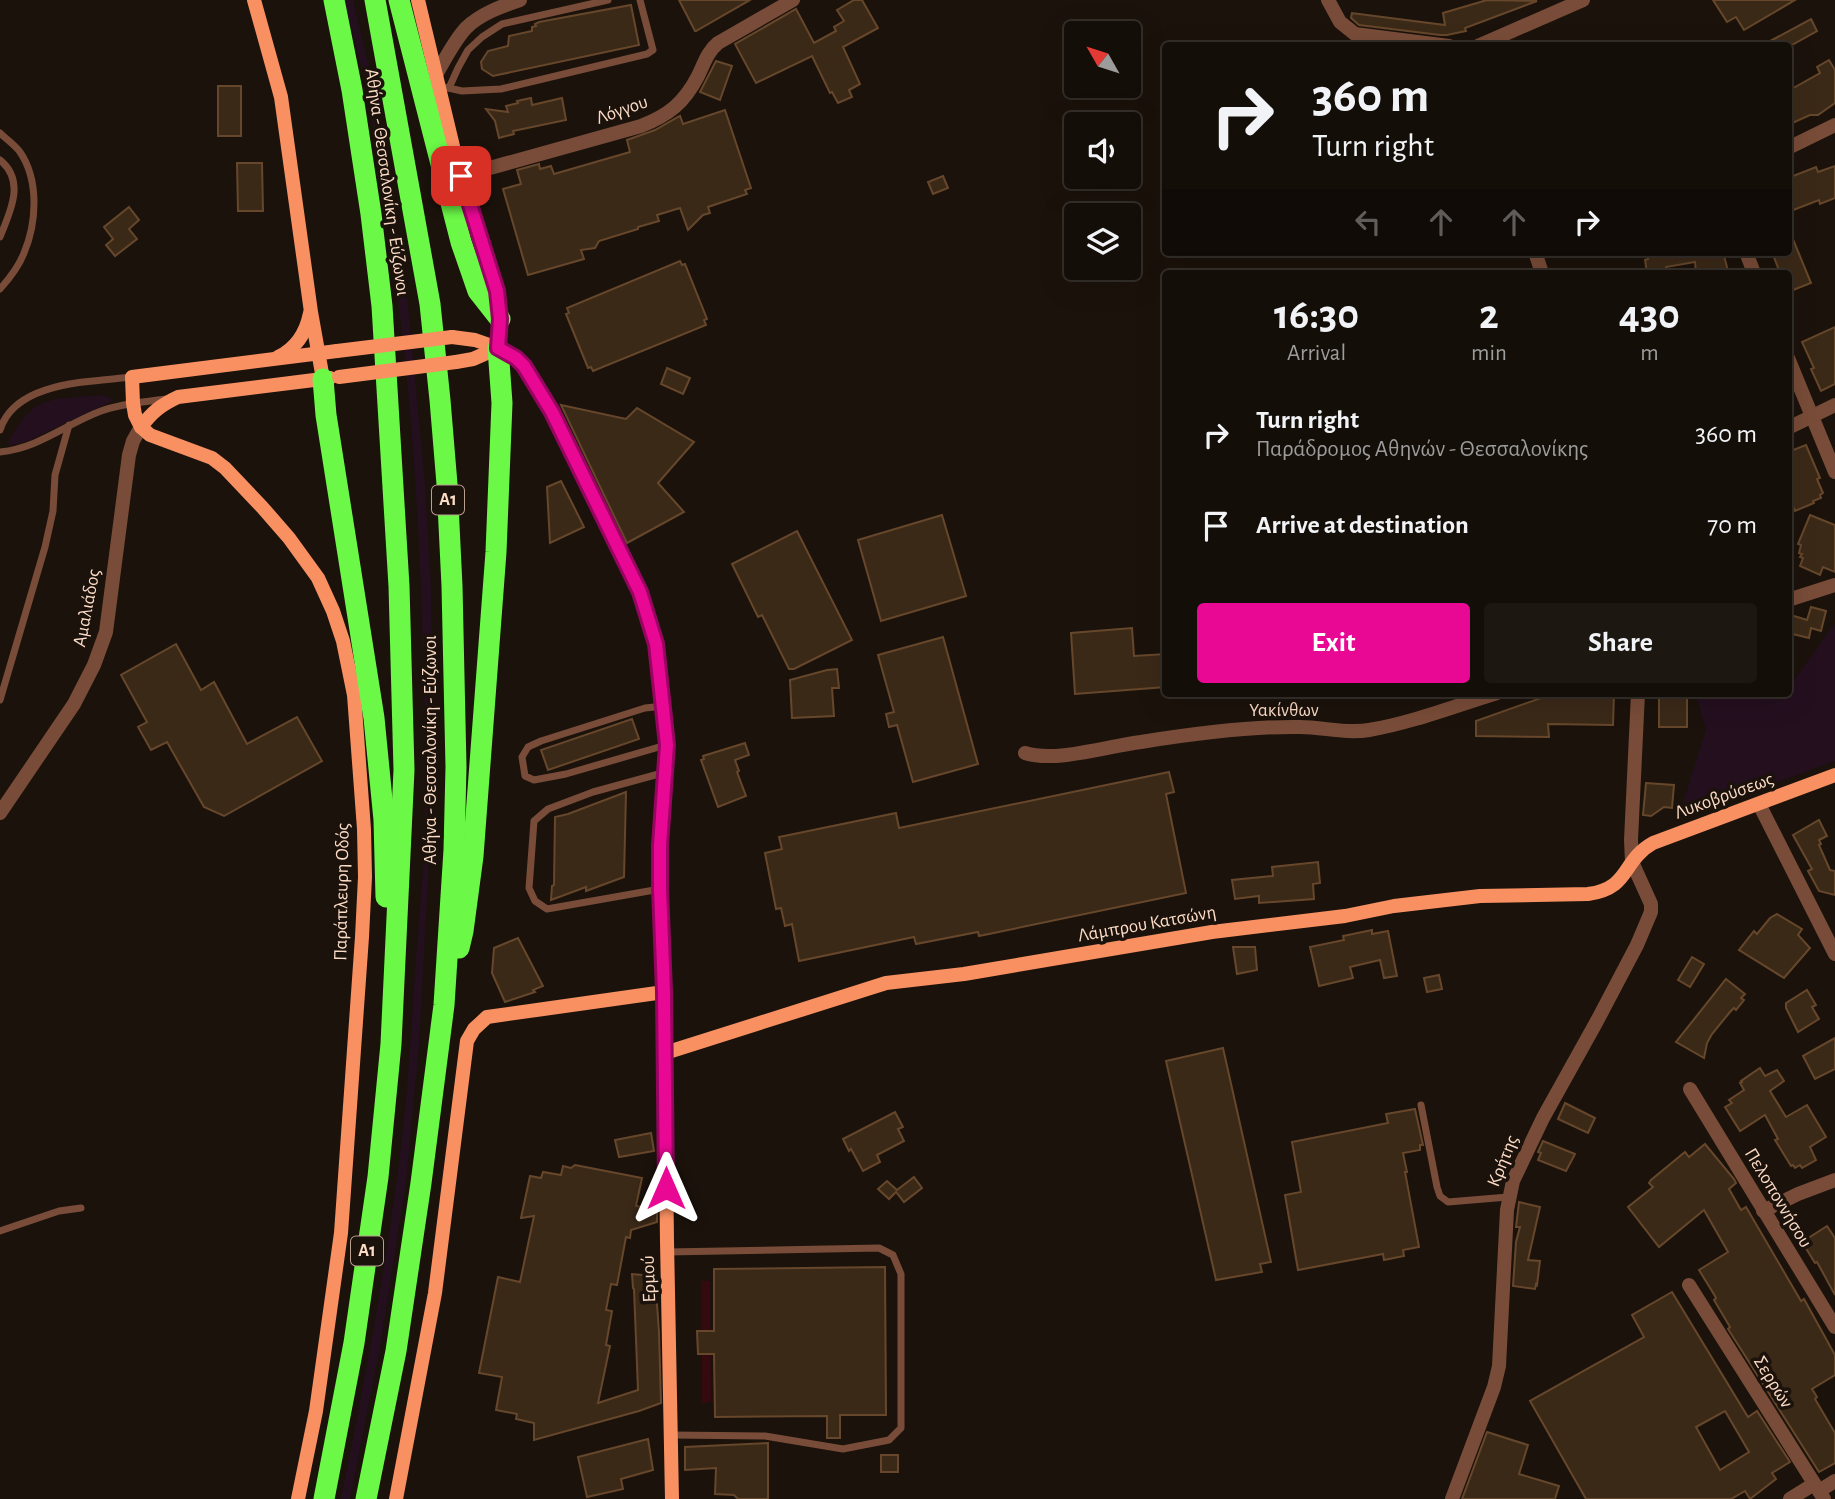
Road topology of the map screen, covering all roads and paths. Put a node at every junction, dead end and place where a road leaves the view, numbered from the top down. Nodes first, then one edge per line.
1 (254, 0) edge
2 (334, 0) edge
3 (375, 0) edge
4 (399, 0) edge
5 (418, 0) edge
6 (520, 0) edge
7 (608, 0) edge
8 (640, 0) edge
9 (793, 0) edge
10 (1328, 0) edge
11 (1583, 0) edge
12 (1418, 42) edge
13 (1487, 42) edge
14 (441, 83) junction
15 (1835, 125) edge
16 (0, 133) edge
17 (1792, 146) edge
18 (0, 160) edge
19 (461, 176) junction
20 (0, 237) edge
21 (0, 289) edge
22 (311, 312) junction
23 (500, 319) junction
24 (498, 348) junction
25 (318, 354) junction
26 (272, 359) junction
27 (1792, 368) edge
28 (132, 377) junction
29 (331, 378) junction
30 (178, 397) junction
31 (133, 403) junction
32 (1835, 405) edge
33 (1812, 416) junction
34 (69, 425) junction
35 (1792, 426) edge
36 (141, 427) junction
37 (0, 430) edge
38 (0, 452) edge
39 (1835, 472) edge
40 (1835, 585) edge
41 (1792, 599) edge
42 (11, 666) junction
43 (0, 674) edge
44 (1484, 697) edge
45 (1638, 697) edge
46 (0, 700) edge
47 (664, 706) junction
48 (667, 745) junction
49 (1025, 753) dead end
50 (666, 772) junction
51 (1835, 775) edge
52 (1759, 804) junction
53 (0, 813) edge
54 (1632, 862) junction
55 (660, 889) junction
56 (1835, 954) edge
57 (664, 992) junction
58 (393, 1001) junction
59 (444, 1004) junction
60 (665, 1053) junction
61 (1690, 1089) dead end
62 (1421, 1105) dead end
63 (1835, 1180) edge
64 (1508, 1197) junction
65 (81, 1208) dead end
66 (1763, 1211) junction
67 (0, 1231) edge
68 (667, 1252) junction
69 (1689, 1285) dead end
70 (1835, 1327) edge
71 (672, 1435) junction
72 (1835, 1480) edge
73 (1819, 1491) edge
74 (298, 1499) edge
75 (324, 1499) edge
76 (366, 1499) edge
77 (396, 1499) edge
78 (672, 1499) edge
79 (1452, 1499) edge
80 (1790, 1499) edge

1 - 22 street
2 - 58 highway, Αθήνα - Θεσσαλονίκη - Εύζωνοι / Α1
3 - 59 highway, Αθήνα - Θεσσαλονίκη - Εύζωνοι / Α1
4 - 23 highway
5 - 14 street
6 - 14 street
7 - 14 lane
8 - 14 lane
9 - 19 street, Λόγγου
10 - 12 street
11 - 13 street
14 - 19 street
15 - 17 street
16 - 21 lane
18 - 20 lane
19 - 23 street
22 - 25 street
22 - 26 street
23 - 24 street
24 - 25 street, bridge
24 - 29 street, bridge
24 - 47 street, Ερμού
24 - 59 highway
25 - 26 street
25 - 29 street
26 - 28 street
27 - 33 street
28 - 31 street
28 - 37 lane
29 - 30 street
29 - 58 highway
30 - 31 lane
30 - 36 street
31 - 34 lane
31 - 36 street
32 - 33 street
33 - 35 street
33 - 39 street
34 - 38 lane
34 - 42 lane
36 - 53 street, Αμαλιάδος
36 - 74 street, Παράπλευρη Οδός
40 - 41 street
42 - 43 lane
42 - 46 lane
44 - 49 street, Υακίνθων
45 - 54 street
47 - 48 street, Ερμού
47 - 48 lane
48 - 50 street, Ερμού
50 - 55 street, Ερμού
50 - 55 lane
51 - 52 street, Λυκοβρύσεως
52 - 54 street, Λυκοβρύσεως
52 - 56 street
54 - 60 street, Λάμπρου Κατσώνη
54 - 64 street, Κρήτης
55 - 57 street, Ερμού
57 - 60 street, Ερμού
57 - 77 street
58 - 75 highway, Αθήνα - Θεσσαλονίκη - Εύζωνοι / Α1
59 - 76 highway, Αθήνα - Θεσσαλονίκη - Εύζωνοι / Α1
60 - 68 street, Ερμού
61 - 66 street, Πελοποννήσου
62 - 64 lane
63 - 66 street
64 - 79 street, Κρήτης
65 - 67 lane
66 - 70 street, Πελοποννήσου
68 - 71 street, Ερμού
68 - 71 lane
69 - 73 street, Σερρών
71 - 78 street, Ερμού
72 - 73 street
73 - 80 street

